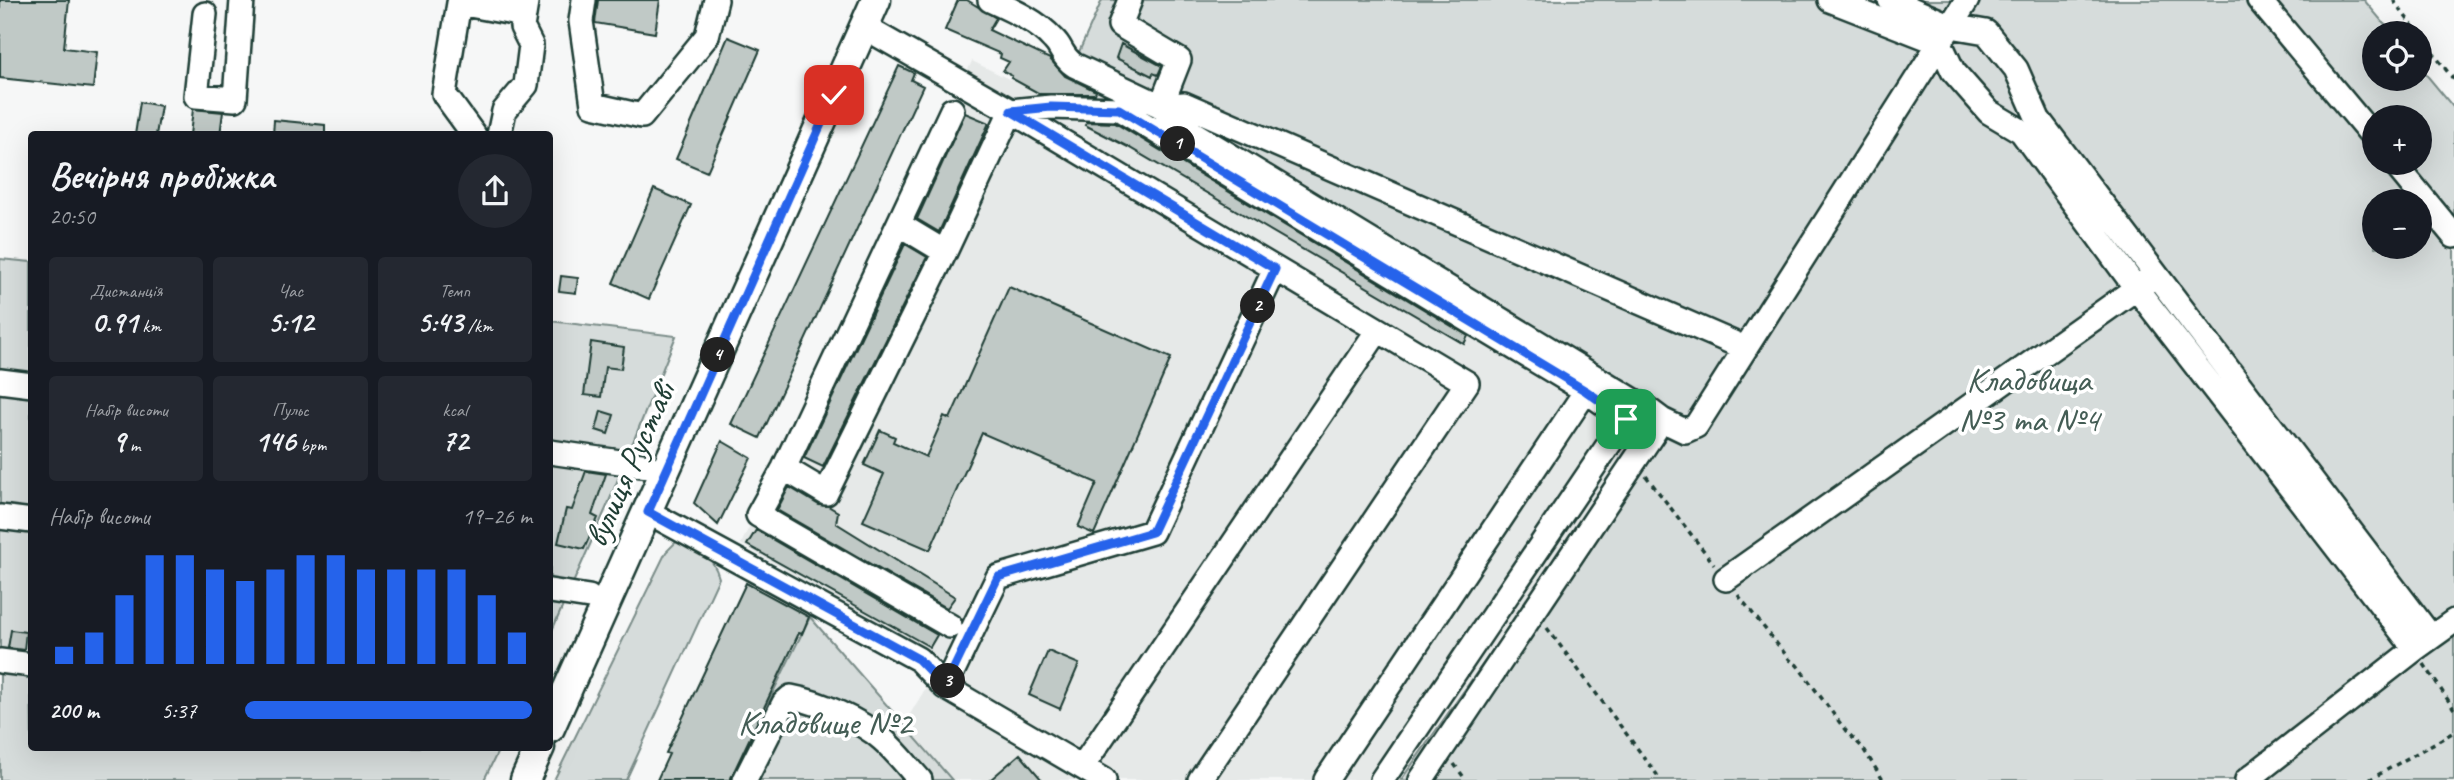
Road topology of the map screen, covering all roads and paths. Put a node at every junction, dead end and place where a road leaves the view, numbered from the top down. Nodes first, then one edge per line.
1 (242, 0) edge
2 (584, 0) edge
3 (716, 0) edge
4 (876, 0) edge
5 (990, 0) edge
6 (1130, 0) edge
7 (1830, 0) edge
8 (1890, 0) edge
9 (1967, 0) edge
10 (2259, 0) edge
11 (2393, 0) edge
12 (525, 8) edge
13 (205, 14) dead end
14 (2409, 21) edge
15 (864, 27) junction
16 (1945, 34) junction
17 (2432, 51) edge
18 (2454, 80) edge
19 (1161, 106) junction
20 (952, 110) dead end
21 (1011, 111) junction
22 (2362, 123) edge
23 (471, 131) edge
24 (500, 131) edge
25 (2404, 175) edge
26 (900, 225) junction
27 (2454, 236) edge
28 (945, 252) junction
29 (1275, 269) junction
30 (2156, 274) junction
31 (2136, 288) junction
32 (1378, 330) junction
33 (1745, 348) junction
34 (0, 381) edge
35 (28, 384) edge
36 (1586, 391) junction
37 (1662, 421) junction
38 (553, 452) edge
39 (1636, 462) junction
40 (648, 466) dead end
41 (784, 468) junction
42 (648, 512) junction
43 (0, 517) edge
44 (28, 521) edge
45 (1726, 579) junction
46 (553, 591) edge
47 (589, 597) dead end
48 (1533, 615) junction
49 (2454, 621) edge
50 (950, 626) dead end
51 (2423, 643) junction
52 (0, 661) edge
53 (28, 664) edge
54 (945, 687) junction
55 (2454, 709) edge
56 (553, 721) edge
57 (2454, 732) edge
58 (538, 751) edge
59 (1082, 767) junction
60 (525, 780) edge
61 (745, 780) edge
62 (920, 780) edge
63 (1104, 780) edge
64 (1200, 780) edge
65 (1326, 780) edge
66 (1382, 780) edge
67 (1421, 780) edge
68 (1661, 780) edge
69 (1883, 780) edge
70 (2248, 780) edge
71 (2369, 780) edge

1 - 13 lane
2 - 3 lane
4 - 15 main road, вулиця Руставі
5 - 19 lane
6 - 19 lane
7 - 16 lane
8 - 16 lane
9 - 16 lane
10 - 22 lane
11 - 14 path
12 - 23 lane
12 - 24 lane
15 - 21 lane
15 - 42 main road, вулиця Руставі
16 - 30 lane
16 - 31 lane
16 - 33 lane
17 - 18 path
19 - 33 lane
19 - 37 lane
20 - 26 lane
21 - 28 lane
21 - 29 lane
21 - 36 lane
25 - 27 lane
26 - 28 lane
26 - 41 lane
28 - 41 lane
29 - 32 lane
29 - 54 lane
30 - 31 lane
30 - 51 lane
31 - 45 lane
31 - 51 lane
32 - 59 lane
32 - 64 lane
33 - 37 lane
34 - 35 lane
36 - 65 lane
36 - 66 lane
37 - 39 lane
38 - 40 lane
39 - 45 path
39 - 48 lane
41 - 50 lane
42 - 54 lane
42 - 56 main road, вулиця Руставі
43 - 44 lane
45 - 69 path
46 - 47 lane
48 - 67 lane
48 - 68 path
49 - 51 lane
51 - 55 path
51 - 70 lane
52 - 53 lane
54 - 59 lane
57 - 71 path
58 - 60 main road
59 - 63 lane
61 - 62 lane

